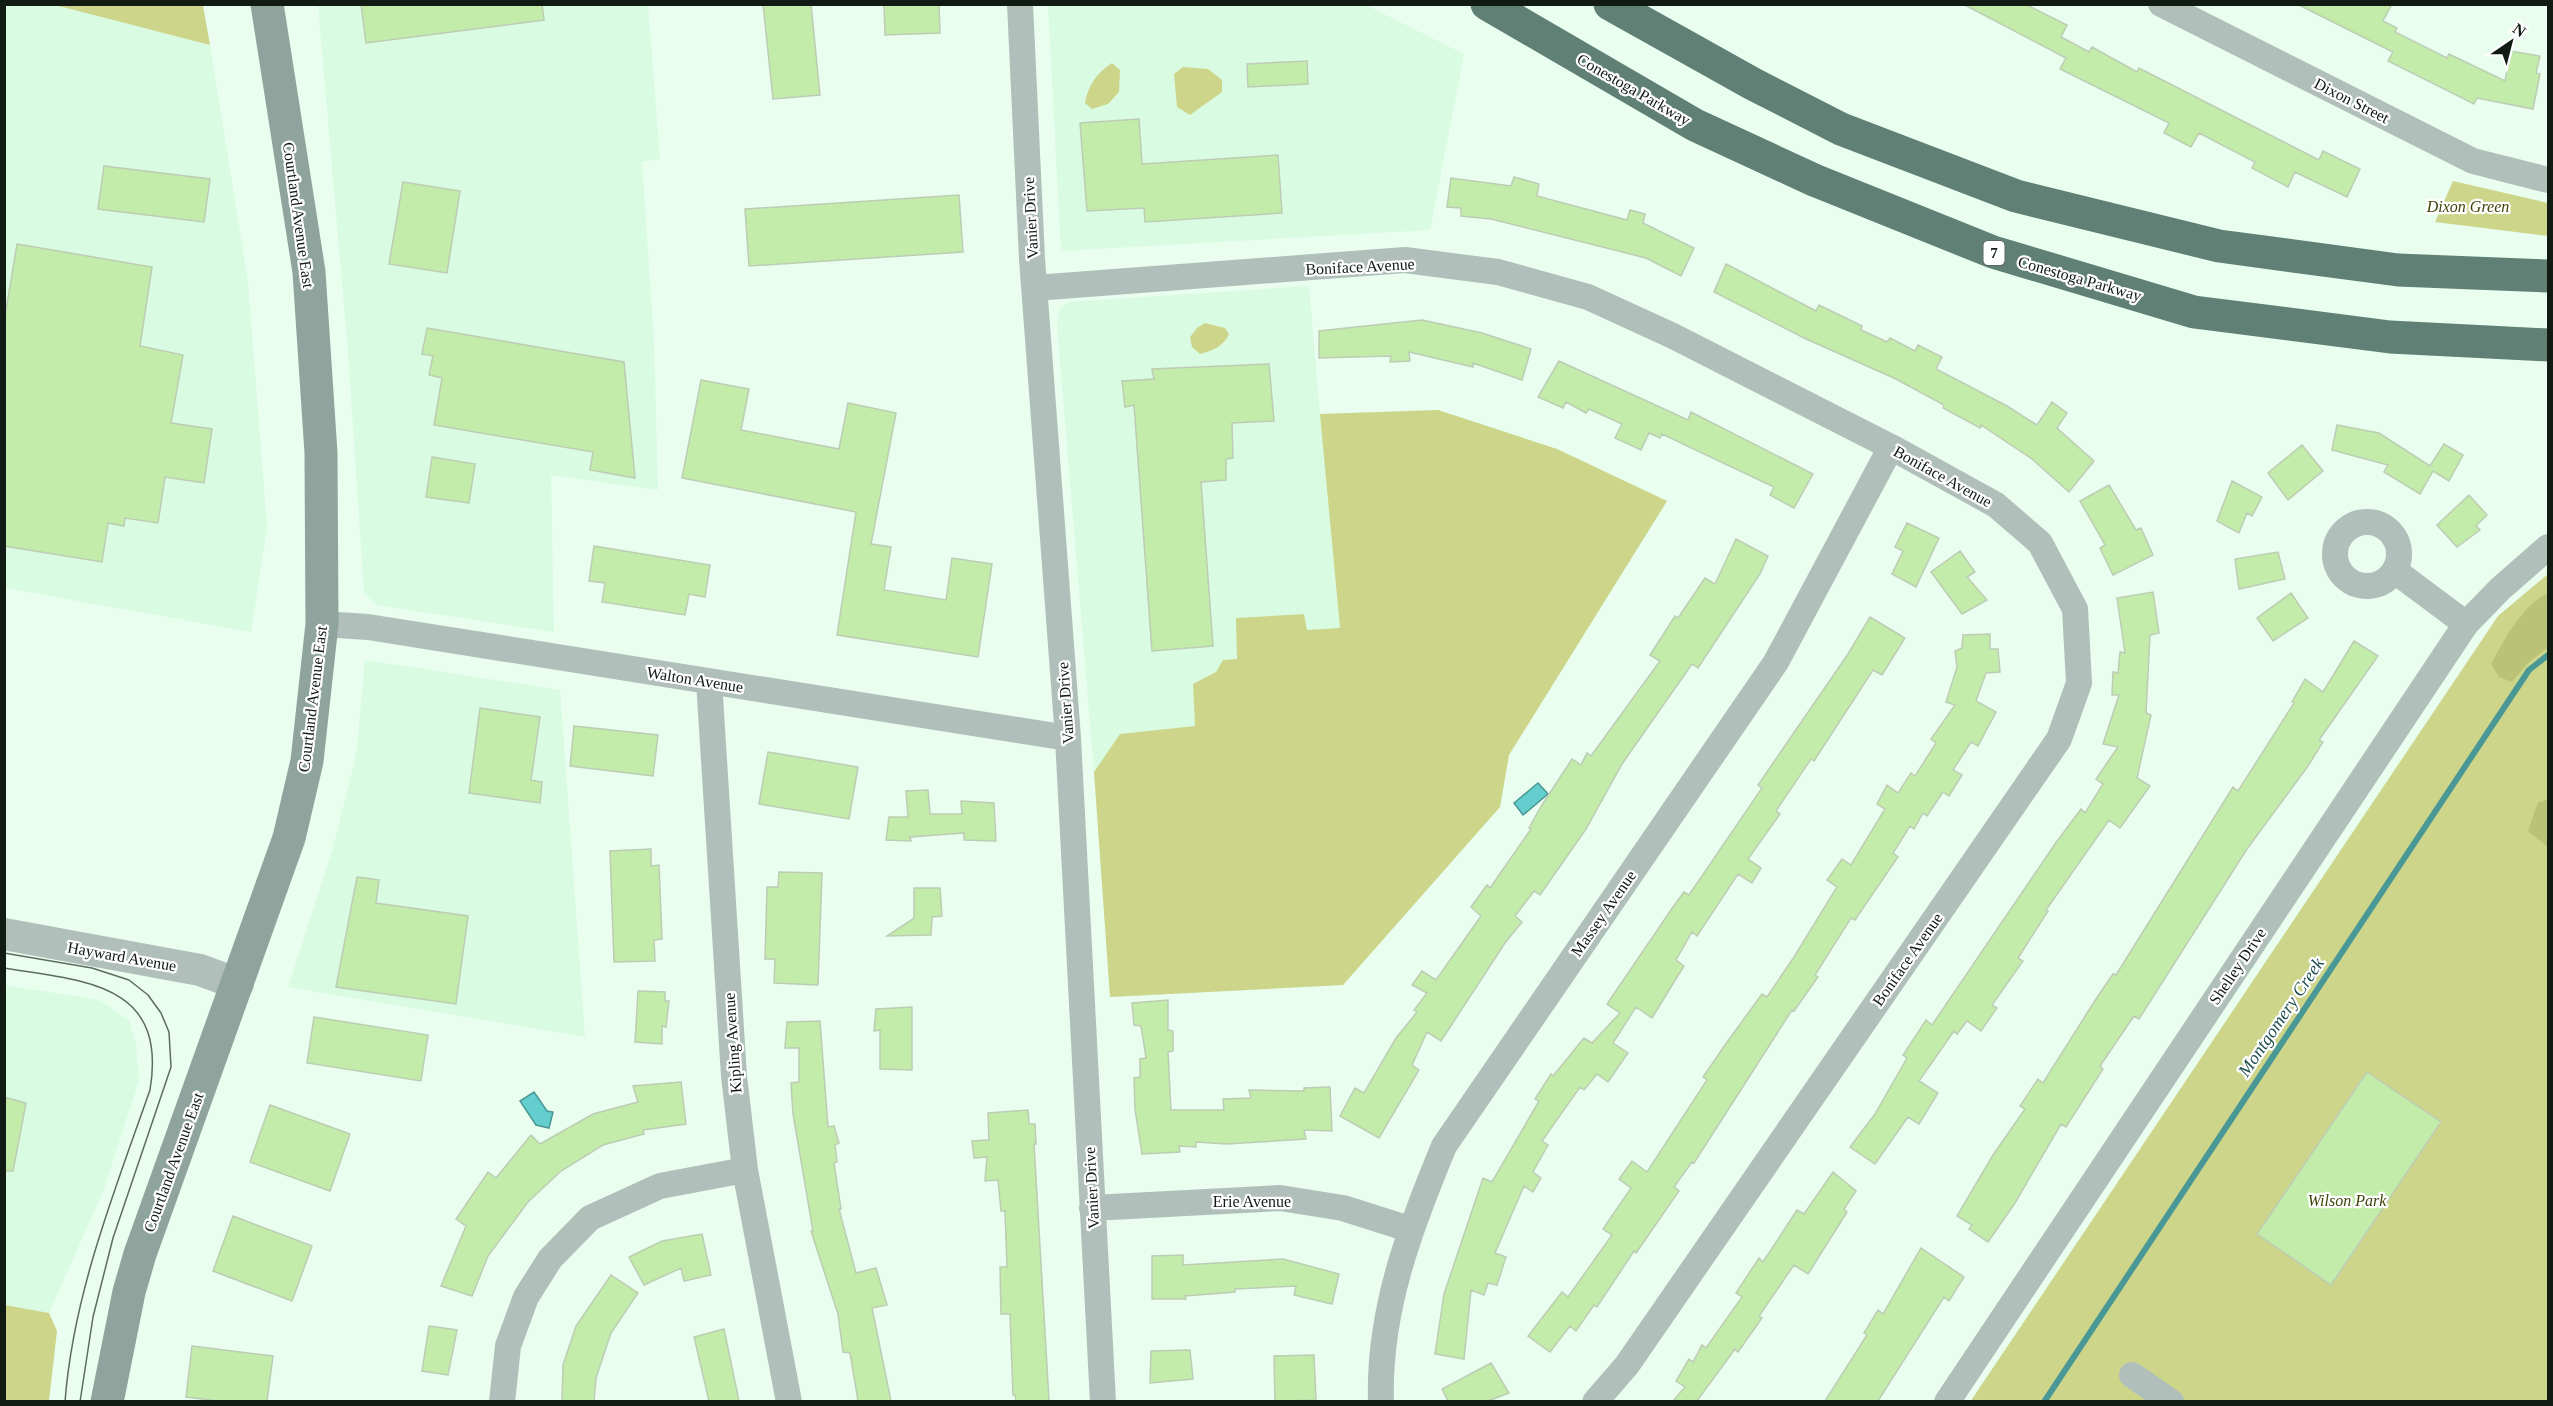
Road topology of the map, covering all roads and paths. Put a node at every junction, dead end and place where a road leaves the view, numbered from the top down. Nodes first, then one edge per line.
1 (267, 4) edge
2 (1020, 4) edge
3 (1487, 4) edge
4 (1610, 4) edge
5 (2162, 4) edge
6 (2548, 180) edge
7 (2548, 276) edge
8 (1035, 288) junction
9 (2548, 345) edge
10 (1891, 447) junction
11 (2548, 547) edge
12 (2395, 571) dead end
13 (322, 624) junction
14 (2466, 624) junction
15 (709, 681) junction
16 (1068, 738) junction
17 (4, 934) edge
18 (238, 984) junction
19 (745, 1170) junction
20 (1092, 1208) junction
21 (1410, 1229) junction
22 (2132, 1375) dead end
23 (107, 1401) edge
24 (502, 1401) edge
25 (789, 1401) edge
26 (1103, 1401) edge
27 (1381, 1401) edge
28 (1594, 1401) edge
29 (1947, 1401) edge
30 (2172, 1401) edge

1 - 13 main road, Courtland Avenue East
2 - 8 street, Vanier Drive
3 - 9 highway, Conestoga Parkway / 7
4 - 7 highway
5 - 6 street, Dixon Street
8 - 10 street, Boniface Avenue
8 - 16 street, Vanier Drive
10 - 21 street, Massey Avenue
10 - 28 street, Boniface Avenue
11 - 14 street, Shelley Drive
12 - 14 street
13 - 15 street, Walton Avenue
13 - 18 main road, Courtland Avenue East
14 - 29 street, Shelley Drive
15 - 16 street, Walton Avenue
15 - 19 street, Kipling Avenue
16 - 20 street, Vanier Drive
17 - 18 street, Hayward Avenue
18 - 23 main road, Courtland Avenue East
19 - 24 street
19 - 25 street, Kipling Avenue
20 - 21 street, Erie Avenue
20 - 26 street, Vanier Drive
21 - 27 street, Massey Avenue
22 - 30 street

